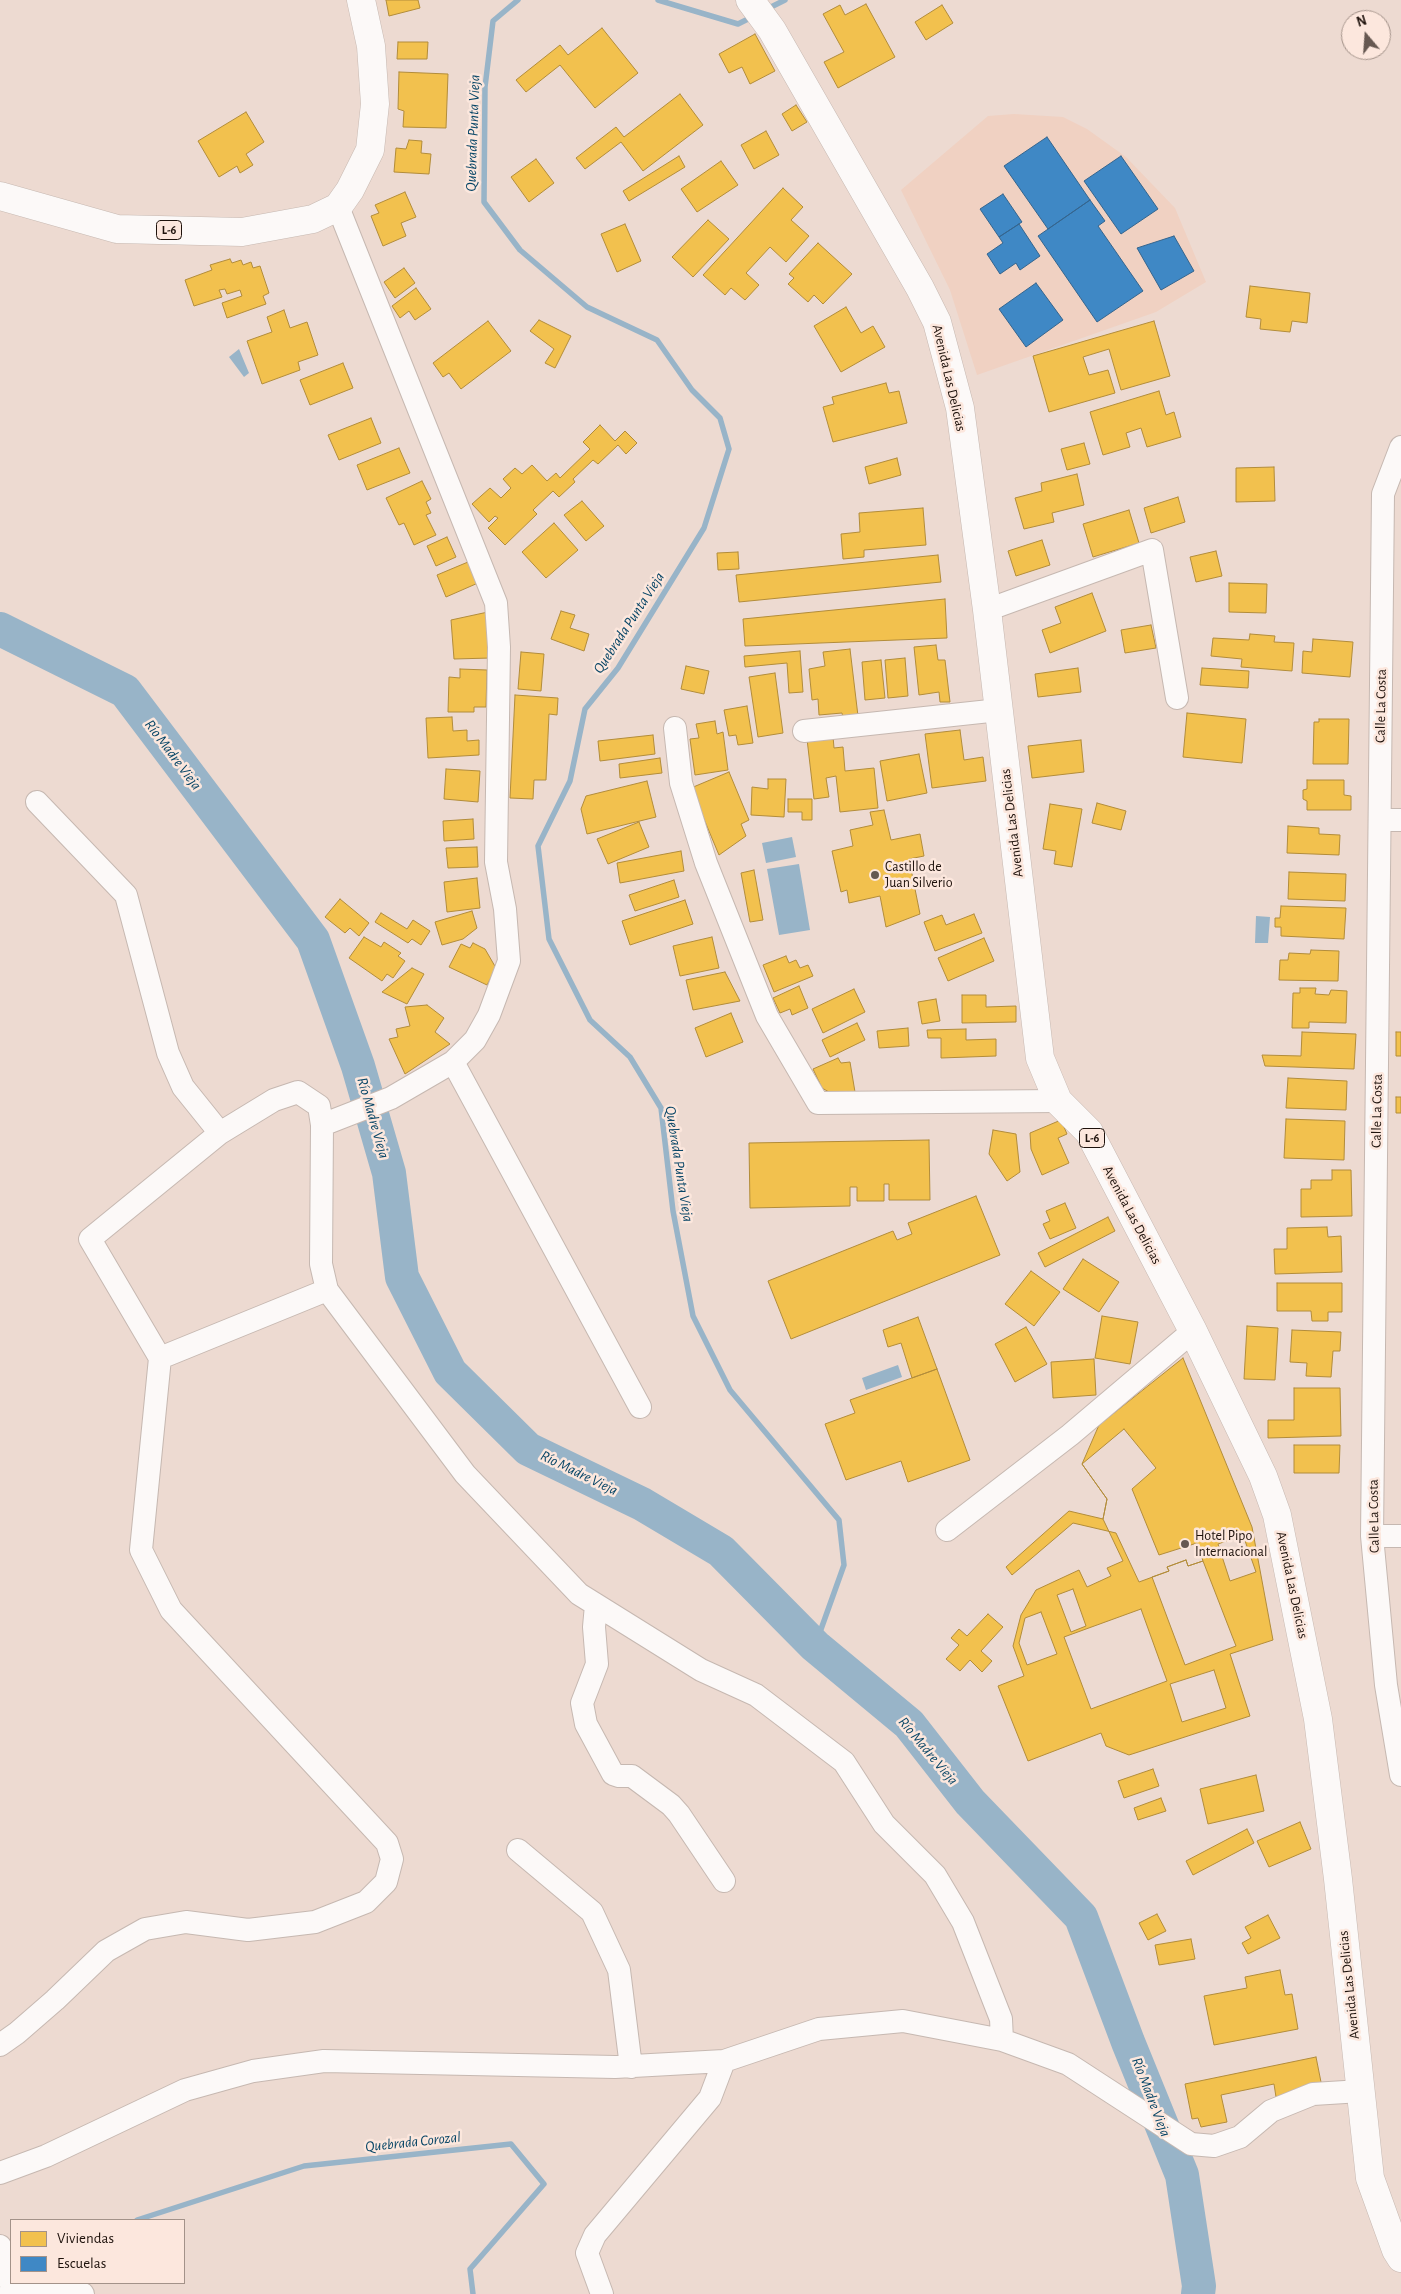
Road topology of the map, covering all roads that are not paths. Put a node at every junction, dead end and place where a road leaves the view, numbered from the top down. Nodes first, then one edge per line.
1 (361, 0) edge
2 (752, 2) edge
3 (0, 196) edge
4 (338, 207) junction
5 (1401, 447) edge
6 (1392, 549) edge
7 (987, 610) junction
8 (1177, 698) dead end
9 (999, 710) junction
10 (675, 728) dead end
11 (804, 731) dead end
12 (37, 802) dead end
13 (1390, 820) edge
14 (453, 1062) junction
15 (1058, 1101) junction
16 (322, 1125) junction
17 (220, 1133) junction
18 (327, 1290) junction
19 (1193, 1331) junction
20 (160, 1358) junction
21 (640, 1407) dead end
22 (947, 1530) dead end
23 (1372, 1536) junction
24 (1401, 1536) edge
25 (596, 1605) junction
26 (1401, 1776) edge
27 (518, 1850) dead end
28 (724, 1882) dead end
29 (1002, 2040) junction
30 (0, 2045) edge
31 (724, 2061) junction
32 (631, 2067) junction
33 (1361, 2090) junction
34 (0, 2173) edge
35 (1401, 2258) edge
36 (48, 2284) edge
37 (83, 2294) edge
38 (602, 2294) edge

1 - 4 main road
2 - 7 main road, Avenida Las Delicias / L-6
3 - 4 main road, L-6
4 - 14 street
5 - 6 street, Calle La Costa
6 - 13 street, Calle La Costa
7 - 8 street
7 - 9 main road, Avenida Las Delicias / L-6
9 - 11 street
9 - 15 main road, Avenida Las Delicias / L-6
10 - 15 street
12 - 17 street
13 - 23 street, Calle La Costa
14 - 16 street
14 - 21 street
15 - 19 main road, Avenida Las Delicias / L-6
16 - 17 street
16 - 18 street
17 - 20 street
18 - 20 street
18 - 25 street
19 - 22 street
19 - 33 main road, Avenida Las Delicias / L-6
20 - 30 street
23 - 24 street
23 - 26 street, Calle La Costa
25 - 28 street
25 - 29 street
27 - 32 street
29 - 31 street
29 - 33 street
31 - 32 street
31 - 38 street
32 - 34 street
33 - 35 main road, Avenida Las Delicias / L-6
36 - 37 street

